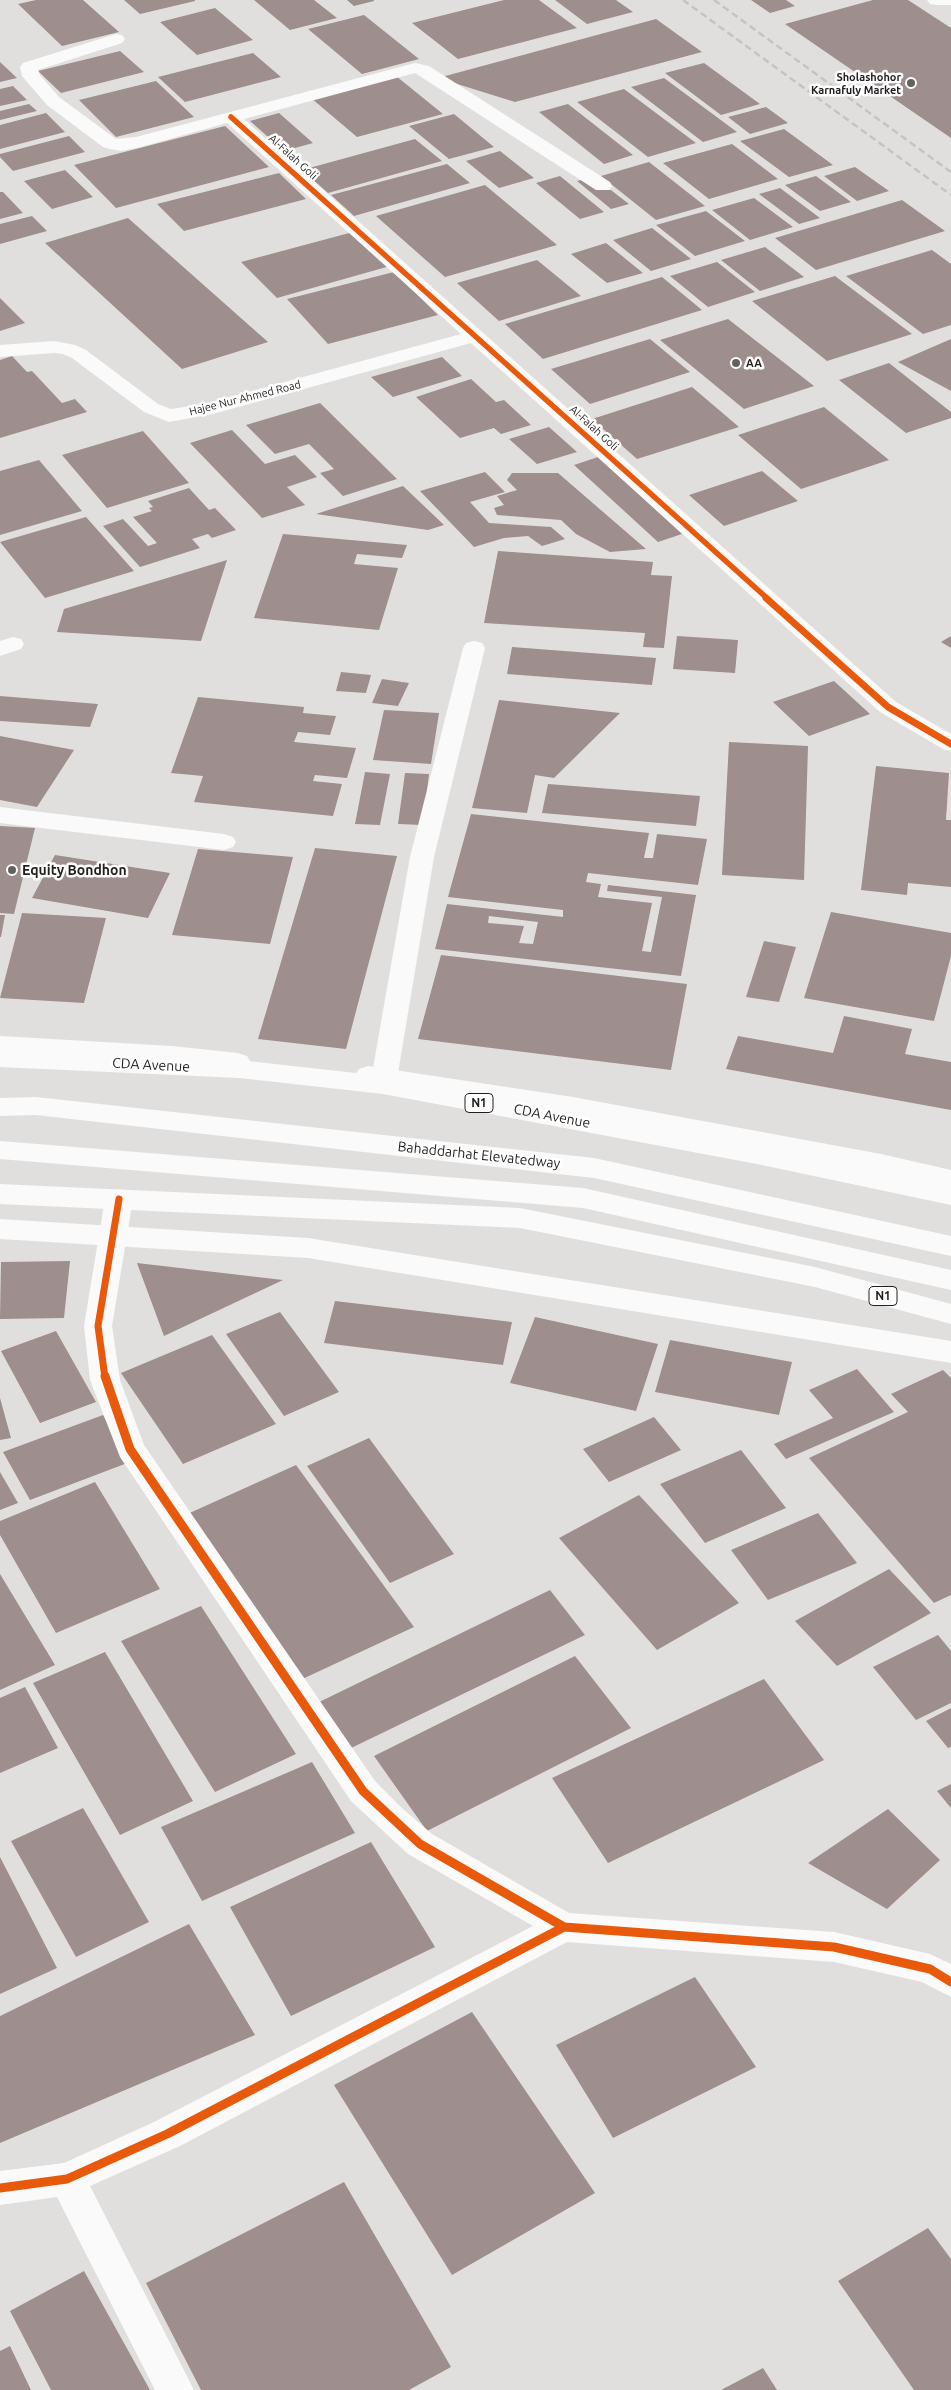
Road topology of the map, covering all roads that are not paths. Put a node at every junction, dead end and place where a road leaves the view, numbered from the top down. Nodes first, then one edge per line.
1 (936, 0) edge
2 (951, 0) edge
3 (116, 39) dead end
4 (231, 117) junction
5 (603, 186) dead end
6 (475, 336) junction
7 (0, 351) edge
8 (474, 648) dead end
9 (951, 744) edge
10 (0, 815) edge
11 (224, 842) dead end
12 (0, 1045) edge
13 (0, 1058) edge
14 (383, 1085) junction
15 (0, 1107) edge
16 (0, 1150) edge
17 (951, 1180) edge
18 (0, 1194) edge
19 (951, 1195) edge
20 (119, 1198) junction
21 (0, 1228) edge
22 (951, 1246) edge
23 (951, 1280) edge
24 (951, 1314) edge
25 (951, 1352) edge
26 (564, 1927) junction
27 (951, 1982) edge
28 (67, 2179) junction
29 (0, 2188) edge
30 (176, 2390) edge

1 - 2 main road
3 - 4 main road
4 - 5 main road
4 - 6 main road, Al-Falah Goli
6 - 7 main road, Hajee Nur Ahmed Road
6 - 9 main road, Al-Falah Goli
8 - 14 main road
10 - 11 main road
12 - 17 main road
13 - 14 main road, CDA Avenue / N1
14 - 19 main road, CDA Avenue / N1
15 - 22 main road, Bahaddarhat Elevatedway
16 - 23 main road
18 - 20 main road, N1
20 - 24 main road, N1
20 - 26 main road
21 - 25 main road
26 - 27 main road
26 - 28 main road
28 - 29 main road
28 - 30 main road

